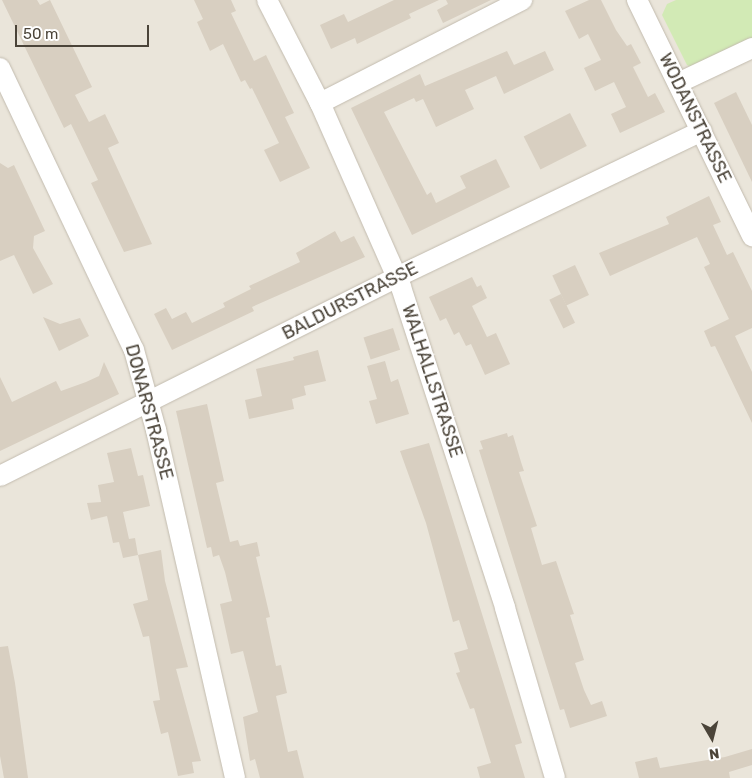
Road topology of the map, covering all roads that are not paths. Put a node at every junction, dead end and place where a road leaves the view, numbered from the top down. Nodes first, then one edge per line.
1 (267, 0) edge
2 (522, 0) edge
3 (645, 3) edge
4 (752, 48) edge
5 (0, 68) edge
6 (678, 83) junction
7 (320, 103) junction
8 (702, 131) junction
9 (752, 236) edge
10 (397, 277) junction
11 (149, 402) junction
12 (0, 476) edge
13 (235, 778) edge
14 (555, 778) edge

1 - 7 street, WALHALLSTRASSE
2 - 7 street
3 - 6 street, WODANSTRASSE
4 - 6 street
5 - 11 street, DONARSTRASSE
6 - 8 street, WODANSTRASSE
7 - 10 street, WALHALLSTRASSE
8 - 9 street, WODANSTRASSE
8 - 10 street, BALDURSTRASSE
10 - 11 street, BALDURSTRASSE
10 - 14 street, WALHALLSTRASSE
11 - 12 street, BALDURSTRASSE
11 - 13 street, DONARSTRASSE

